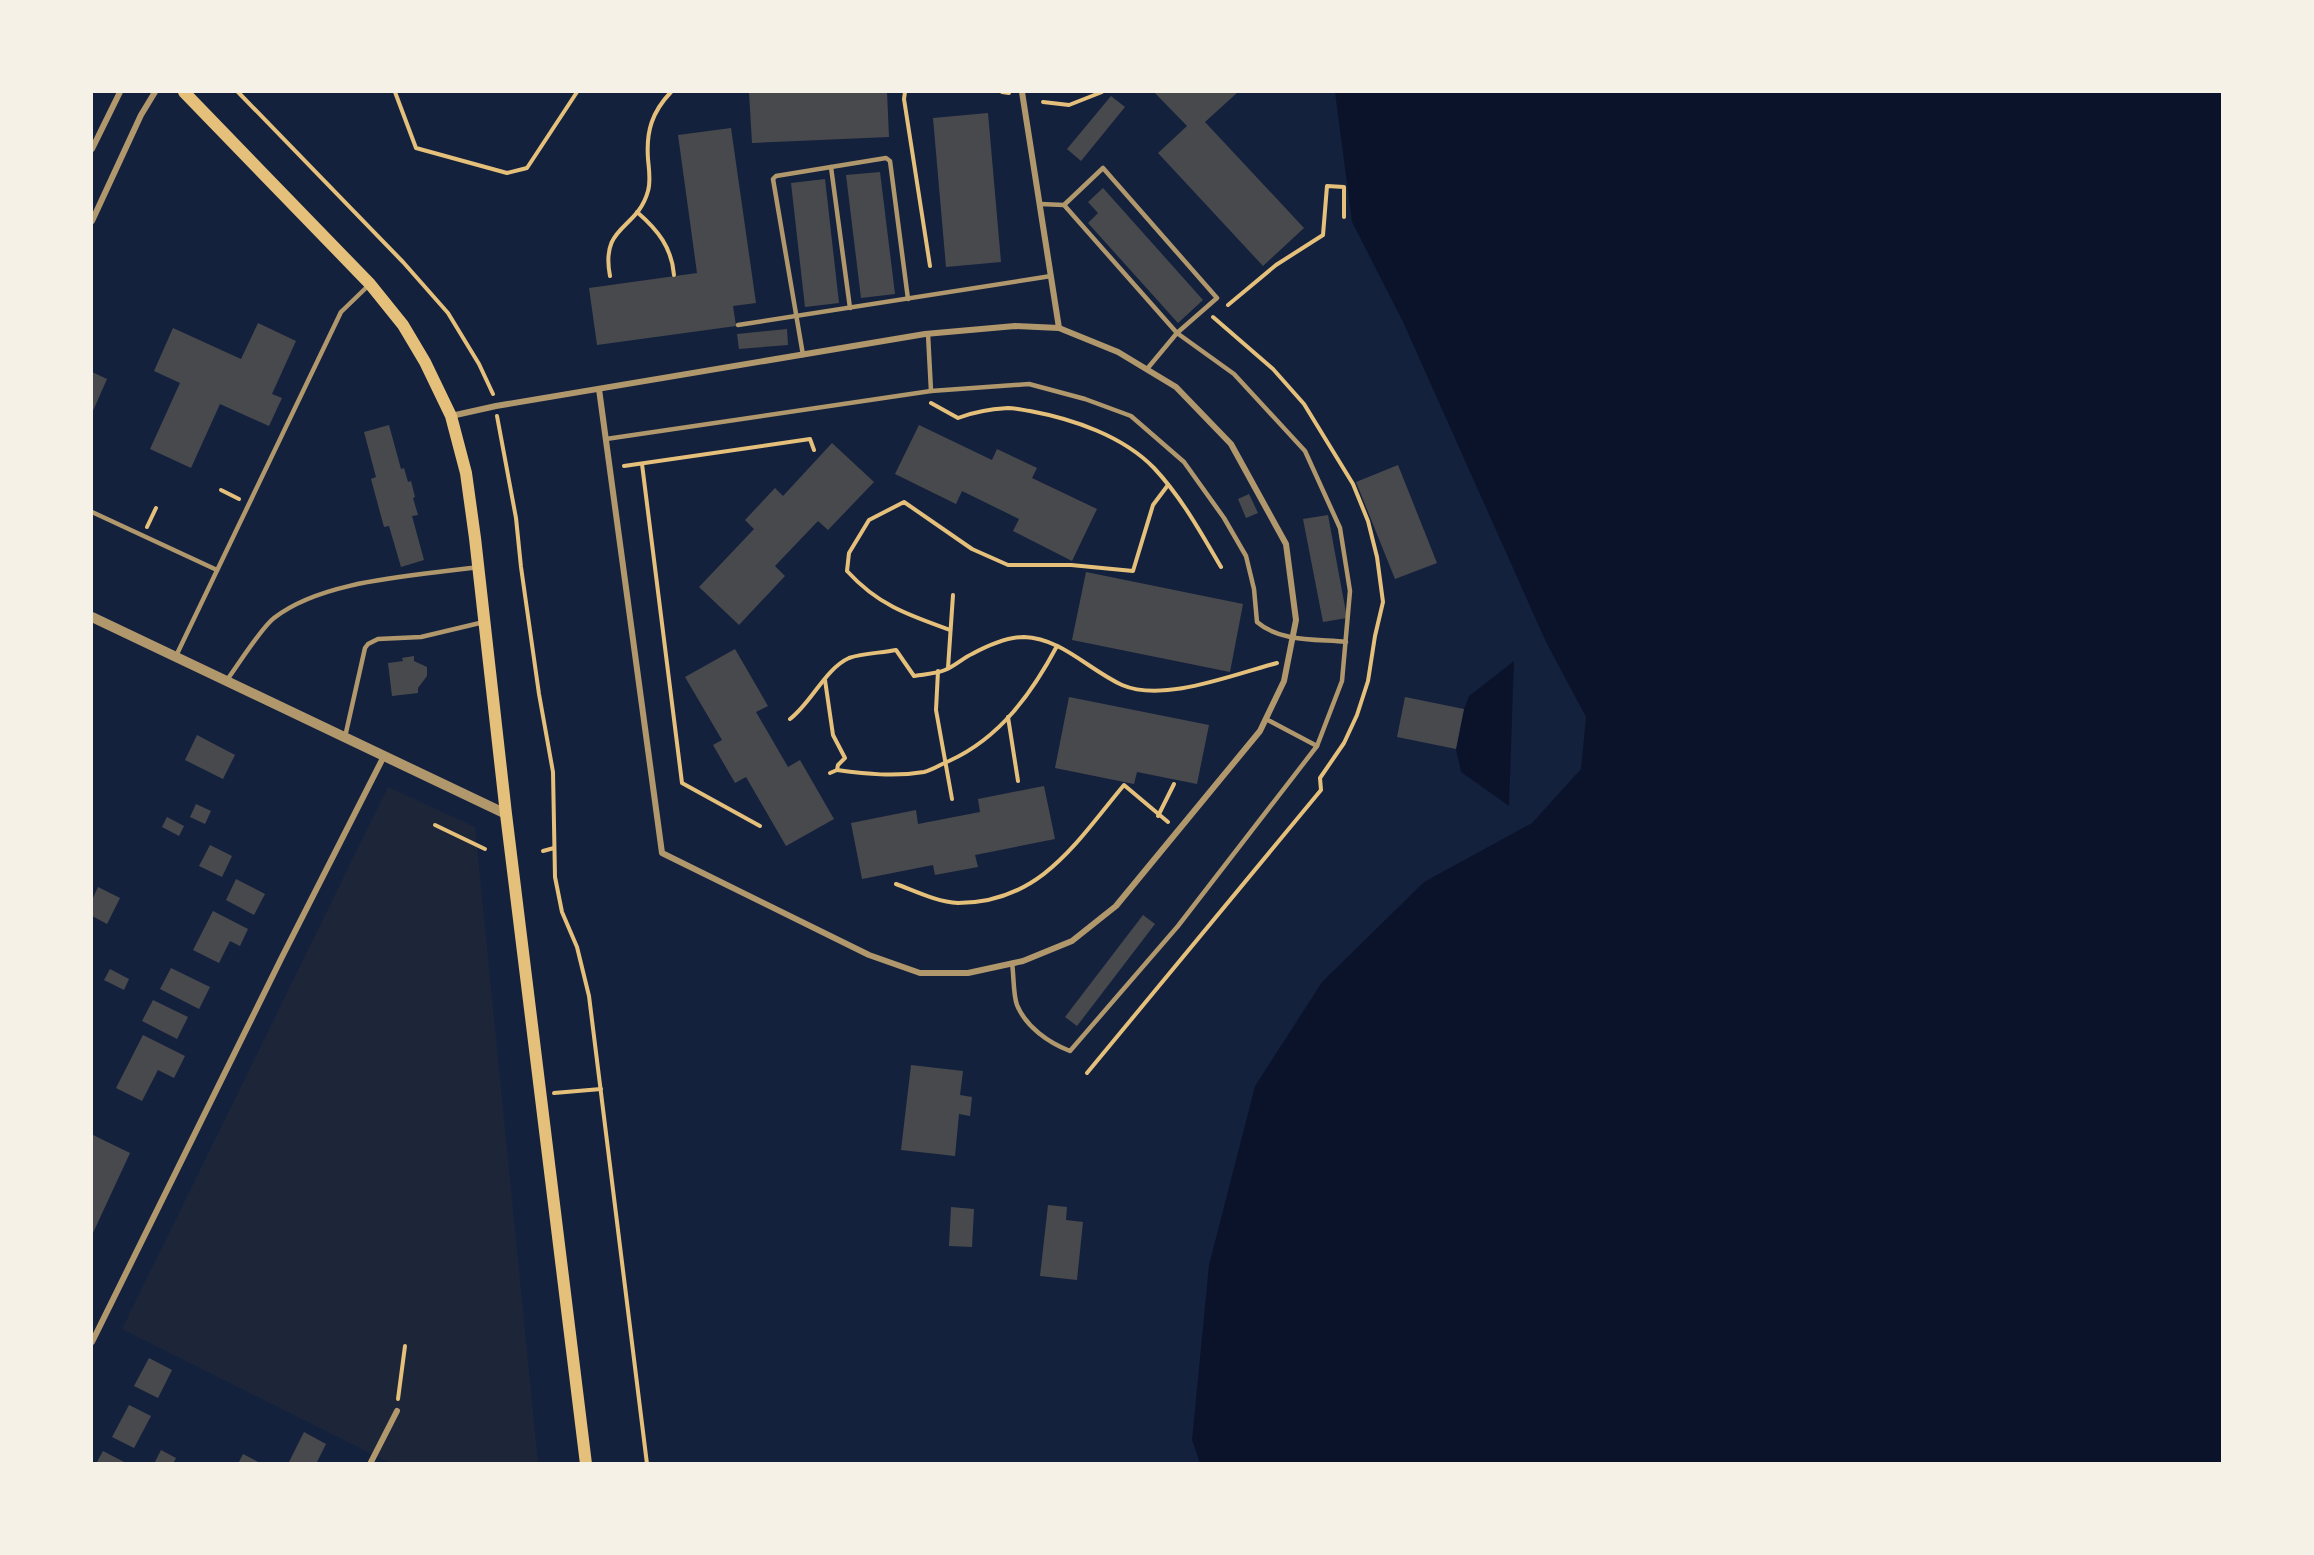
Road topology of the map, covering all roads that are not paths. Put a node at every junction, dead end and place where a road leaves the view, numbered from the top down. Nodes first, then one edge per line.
1 (120, 92) edge
2 (154, 92) edge
3 (183, 92) edge
4 (1022, 92) edge
5 (92, 150) edge
6 (831, 168) junction
7 (1040, 204) junction
8 (1064, 205) junction
9 (92, 221) edge
10 (1051, 276) junction
11 (370, 284) junction
12 (908, 298) junction
13 (850, 308) junction
14 (797, 316) junction
15 (738, 325) dead end
16 (1059, 328) junction
17 (1177, 333) junction
18 (928, 334) junction
19 (803, 355) junction
20 (1147, 369) junction
21 (599, 389) junction
22 (929, 391) junction
23 (451, 417) junction
24 (606, 439) junction
25 (92, 512) edge
26 (478, 567) junction
27 (217, 570) junction
28 (92, 617) edge
29 (484, 622) junction
30 (1293, 637) junction
31 (1346, 642) junction
32 (176, 657) junction
33 (227, 680) junction
34 (1266, 719) junction
35 (345, 737) junction
36 (1317, 746) junction
37 (384, 756) junction
38 (506, 814) junction
39 (1012, 963) junction
40 (92, 1342) edge
41 (397, 1410) road end
42 (370, 1464) edge
43 (586, 1464) edge

1 - 5 street
2 - 9 street
3 - 11 main road
4 - 7 street
6 - 12 lane
6 - 13 lane
6 - 14 lane
7 - 8 lane
7 - 10 street
8 - 17 lane
8 - 17 lane
10 - 12 lane
10 - 16 street
11 - 23 main road
11 - 27 lane
12 - 13 lane
13 - 14 lane
14 - 15 lane
14 - 19 lane
16 - 18 street
16 - 20 street
17 - 20 lane
17 - 31 lane
18 - 19 street
18 - 22 lane
19 - 21 street
20 - 30 street
21 - 23 street
21 - 24 street
22 - 24 lane
22 - 30 lane
23 - 26 main road
24 - 39 street
25 - 27 lane
26 - 29 main road
26 - 33 lane
27 - 32 lane
28 - 32 street
29 - 35 lane
29 - 38 main road
30 - 31 lane
30 - 34 street
31 - 36 lane
32 - 33 street
33 - 35 street
34 - 36 lane
34 - 39 street
35 - 37 street
36 - 39 lane
37 - 38 street
37 - 40 street
38 - 43 main road
41 - 42 street

